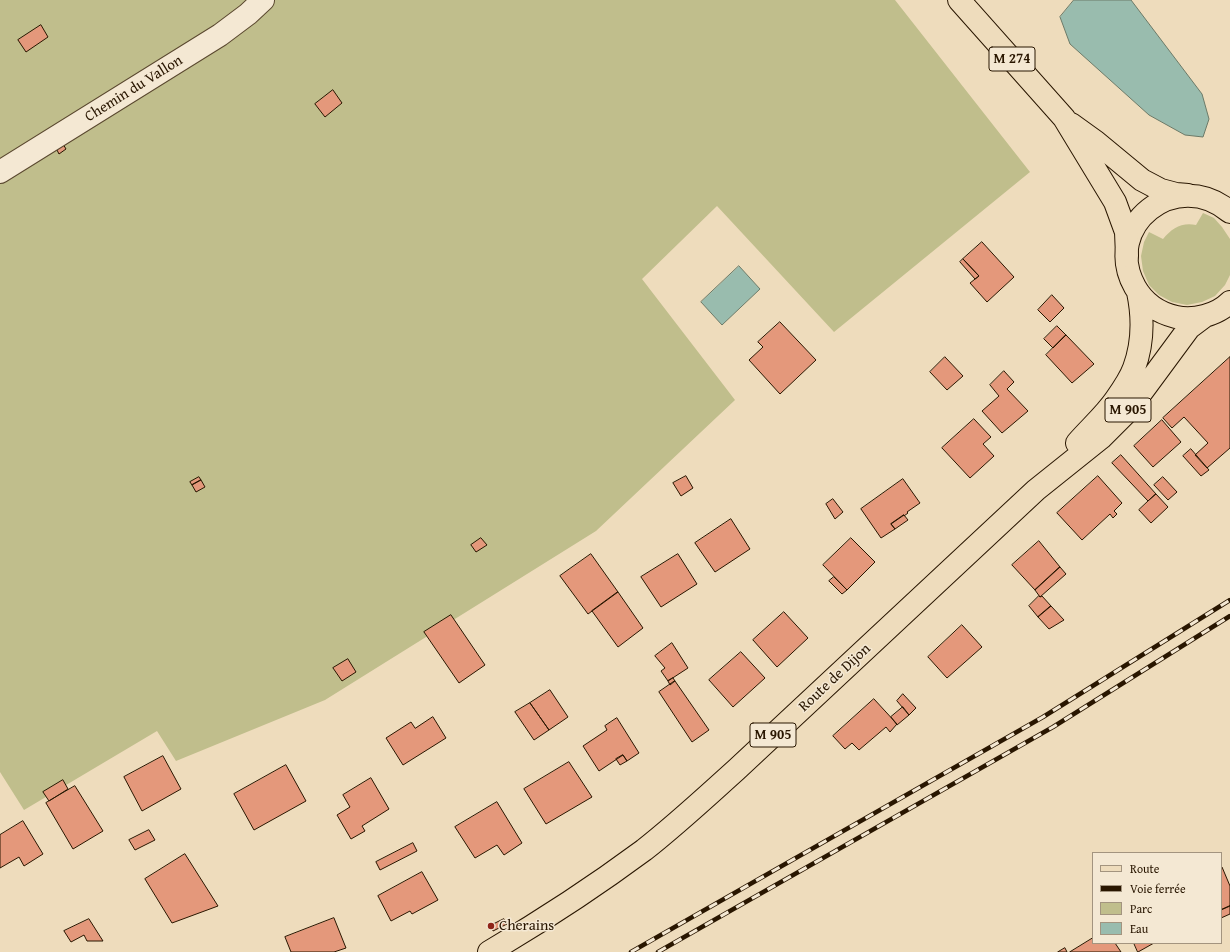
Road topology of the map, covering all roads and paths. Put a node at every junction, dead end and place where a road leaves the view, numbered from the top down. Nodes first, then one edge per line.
1 (263, 0) edge
2 (959, 0) edge
3 (1064, 118) junction
4 (0, 172) edge
5 (1188, 195) junction
6 (1230, 212) edge
7 (1127, 256) junction
8 (1138, 292) junction
9 (1230, 302) edge
10 (1205, 316) junction
11 (1036, 490) junction
12 (488, 952) edge

1 - 4 street, Chemin du Vallon
2 - 3 main road, M 274
3 - 5 main road, M 274
3 - 7 main road, M 274
5 - 6 main road
5 - 7 main road
7 - 8 main road
8 - 10 main road
8 - 11 main road, Route de Dijon / M 905
9 - 10 main road
10 - 11 main road, Route de Dijon / M 905
11 - 12 main road, Route de Dijon / M 905

